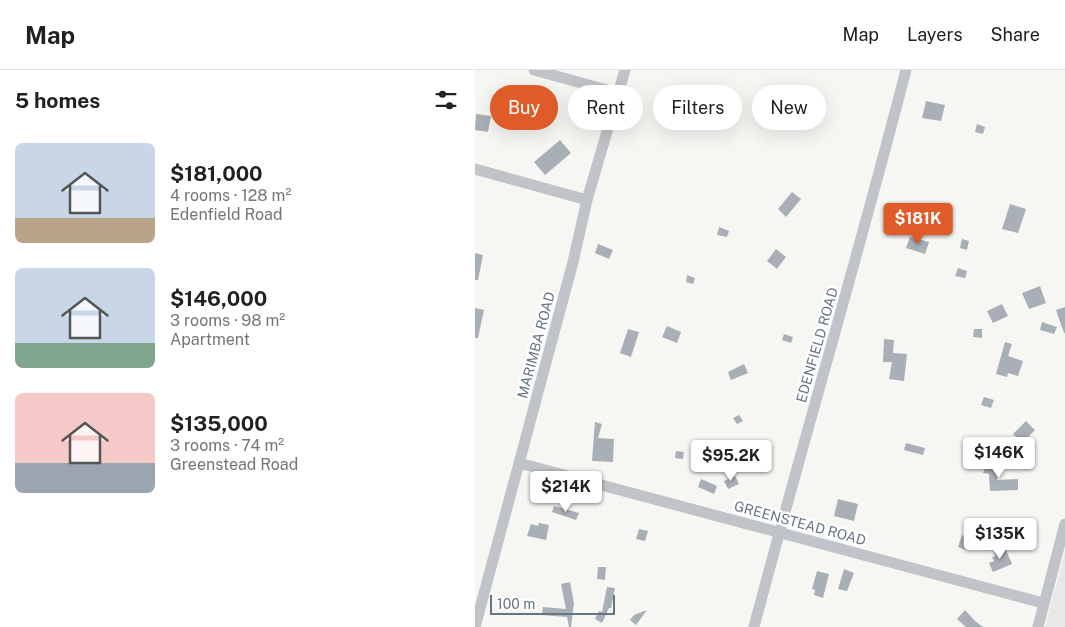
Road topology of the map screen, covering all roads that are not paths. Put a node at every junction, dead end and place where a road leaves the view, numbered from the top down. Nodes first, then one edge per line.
1 (534, 70) edge
2 (625, 70) edge
3 (906, 70) edge
4 (589, 85) edge
5 (620, 85) edge
6 (607, 130) edge
7 (475, 169) edge
8 (587, 200) junction
9 (519, 463) junction
10 (1065, 524) edge
11 (779, 532) junction
12 (1043, 603) junction
13 (475, 627) edge
14 (754, 627) edge
15 (1038, 627) edge

1 - 4 street
2 - 5 street, MARIMBA ROAD
3 - 11 street, EDENFIELD ROAD
6 - 8 street, MARIMBA ROAD
7 - 8 street
8 - 9 street, MARIMBA ROAD
9 - 11 street, GREENSTEAD ROAD
9 - 13 street, MARIMBA ROAD
10 - 12 street
11 - 12 street, GREENSTEAD ROAD
11 - 14 street, EDENFIELD ROAD
12 - 15 street

